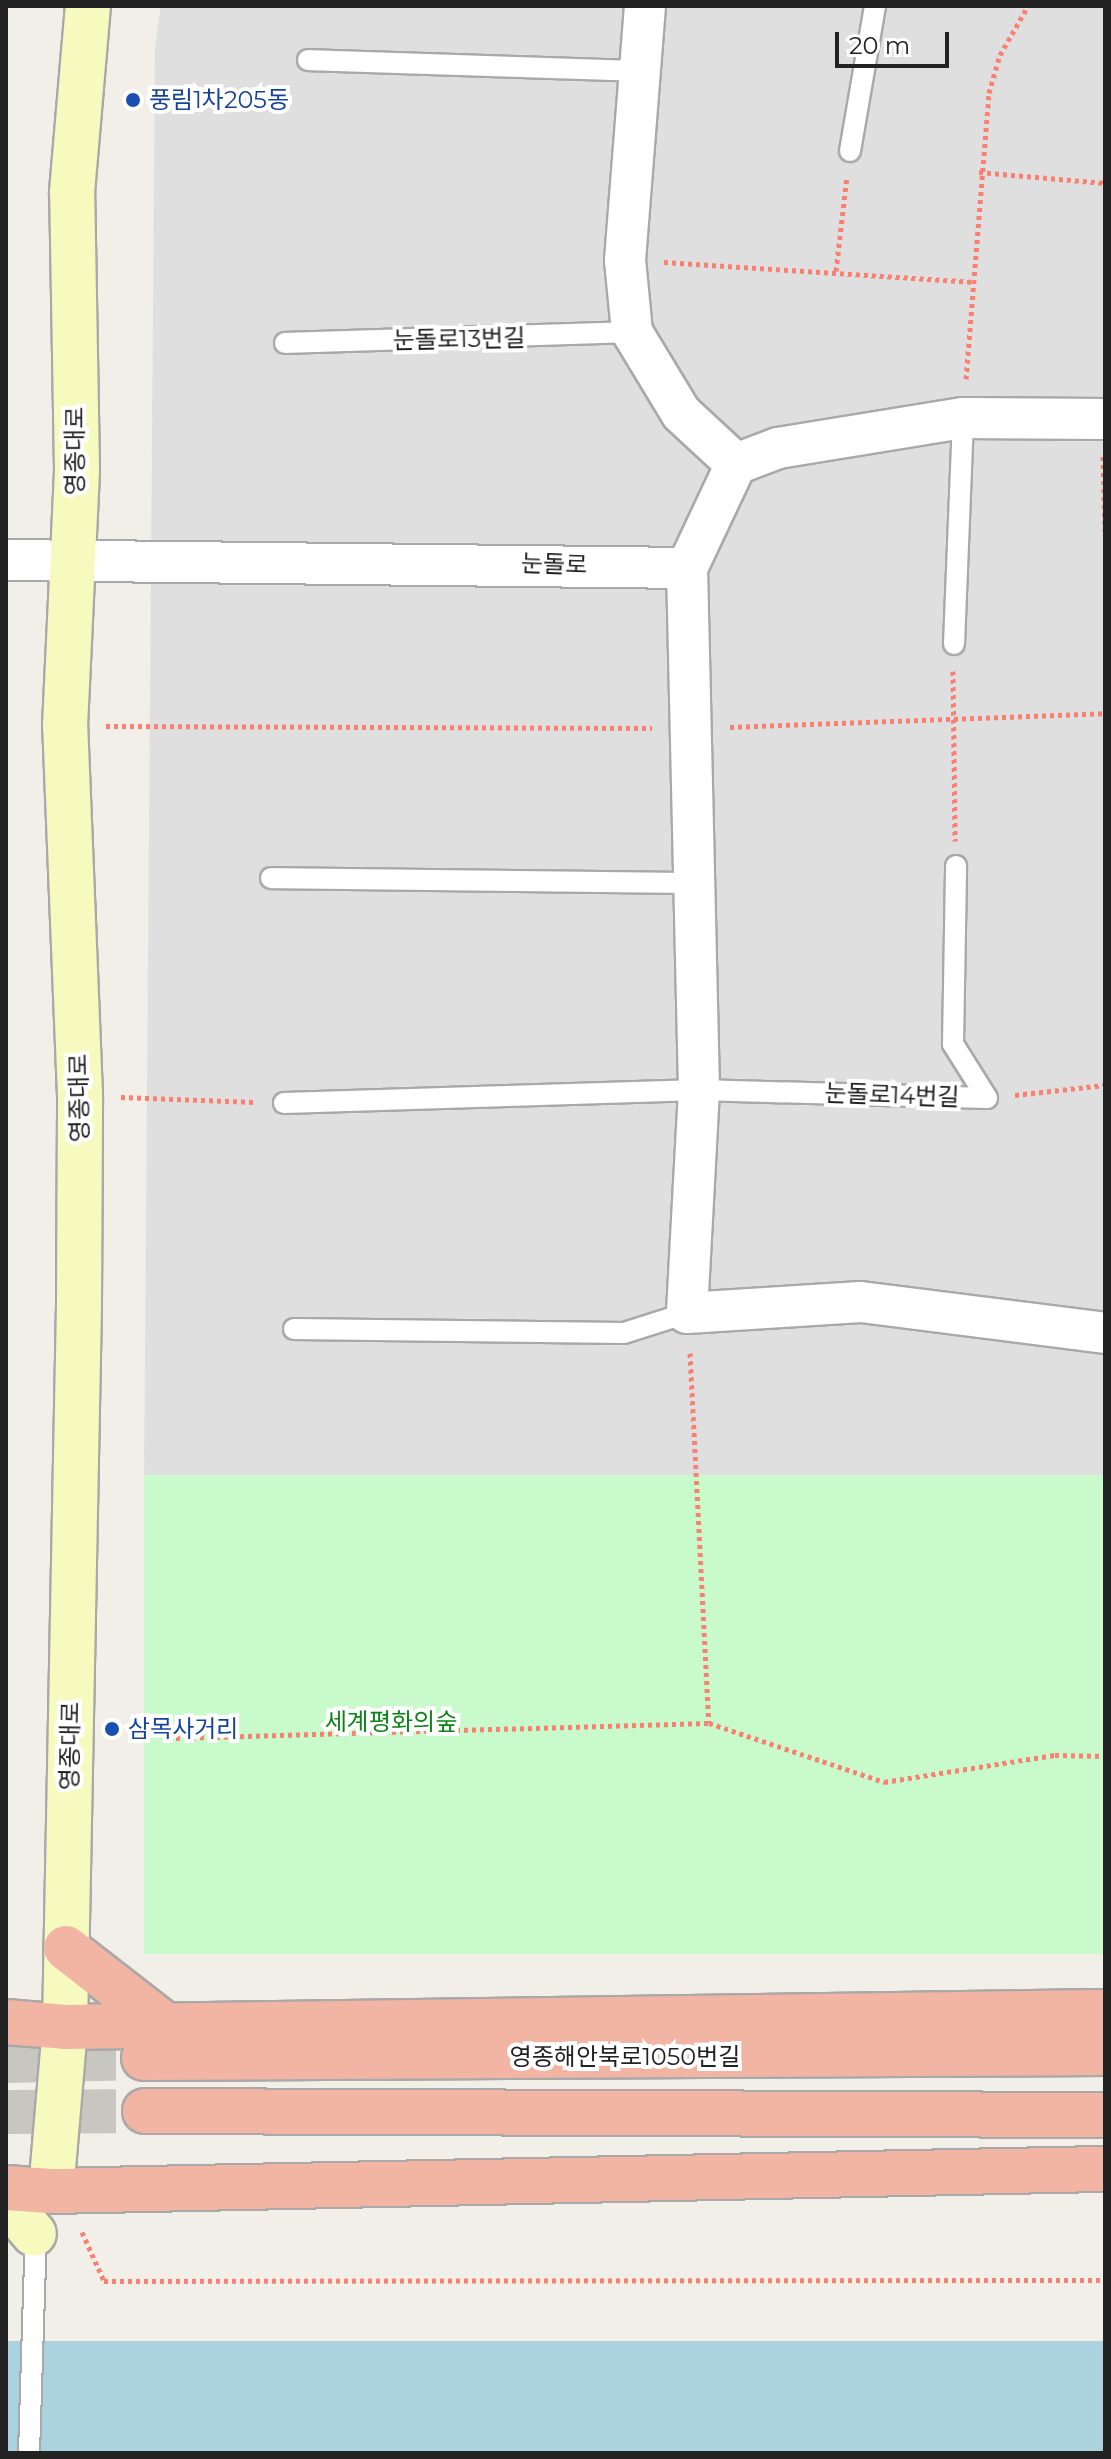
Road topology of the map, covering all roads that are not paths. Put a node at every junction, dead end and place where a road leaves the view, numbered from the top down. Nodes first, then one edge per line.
1 (88, 6) edge
2 (645, 6) edge
3 (875, 6) edge
4 (308, 60) dead end
5 (641, 71) junction
6 (850, 151) road end
7 (632, 332) junction
8 (285, 343) dead end
9 (963, 418) junction
10 (1104, 419) edge
11 (736, 464) junction
12 (73, 558) junction
13 (6, 560) edge
14 (687, 568) junction
15 (954, 644) road end
16 (956, 866) road end
17 (271, 878) dead end
18 (698, 883) junction
19 (699, 1090) junction
20 (284, 1103) road end
21 (687, 1313) junction
22 (294, 1329) dead end
23 (1105, 1333) edge
24 (66, 1948) junction
25 (1105, 2012) edge
26 (6, 2022) edge
27 (65, 2027) junction
28 (154, 2041) junction
29 (1105, 2053) edge
30 (145, 2111) tunnel mouth
31 (1105, 2115) edge
32 (1105, 2169) edge
33 (6, 2188) edge
34 (51, 2191) junction
35 (6, 2201) edge
36 (34, 2251) junction
37 (29, 2453) edge

1 - 12 main road, 영종대로
2 - 5 street
3 - 6 lane
4 - 5 lane
5 - 7 street
7 - 8 lane, 눈돌로13번길
7 - 11 street
9 - 10 street
9 - 11 street
9 - 15 lane
11 - 14 street
12 - 13 street, 눈돌로
12 - 14 street, 눈돌로
12 - 24 main road, 영종대로
14 - 18 street
16 - 19 lane, 눈돌로14번길
17 - 18 lane
18 - 19 street
19 - 20 lane, 눈돌로14번길
19 - 21 street
21 - 22 lane
21 - 23 street
24 - 27 main road, 영종대로
24 - 28 highway
25 - 28 highway
26 - 27 highway
27 - 28 highway
27 - 34 main road, 영종대로
28 - 29 highway, 영종해안북로1050번길
30 - 31 highway
32 - 34 highway
33 - 34 highway
34 - 36 lane
35 - 36 main road
36 - 37 lane

